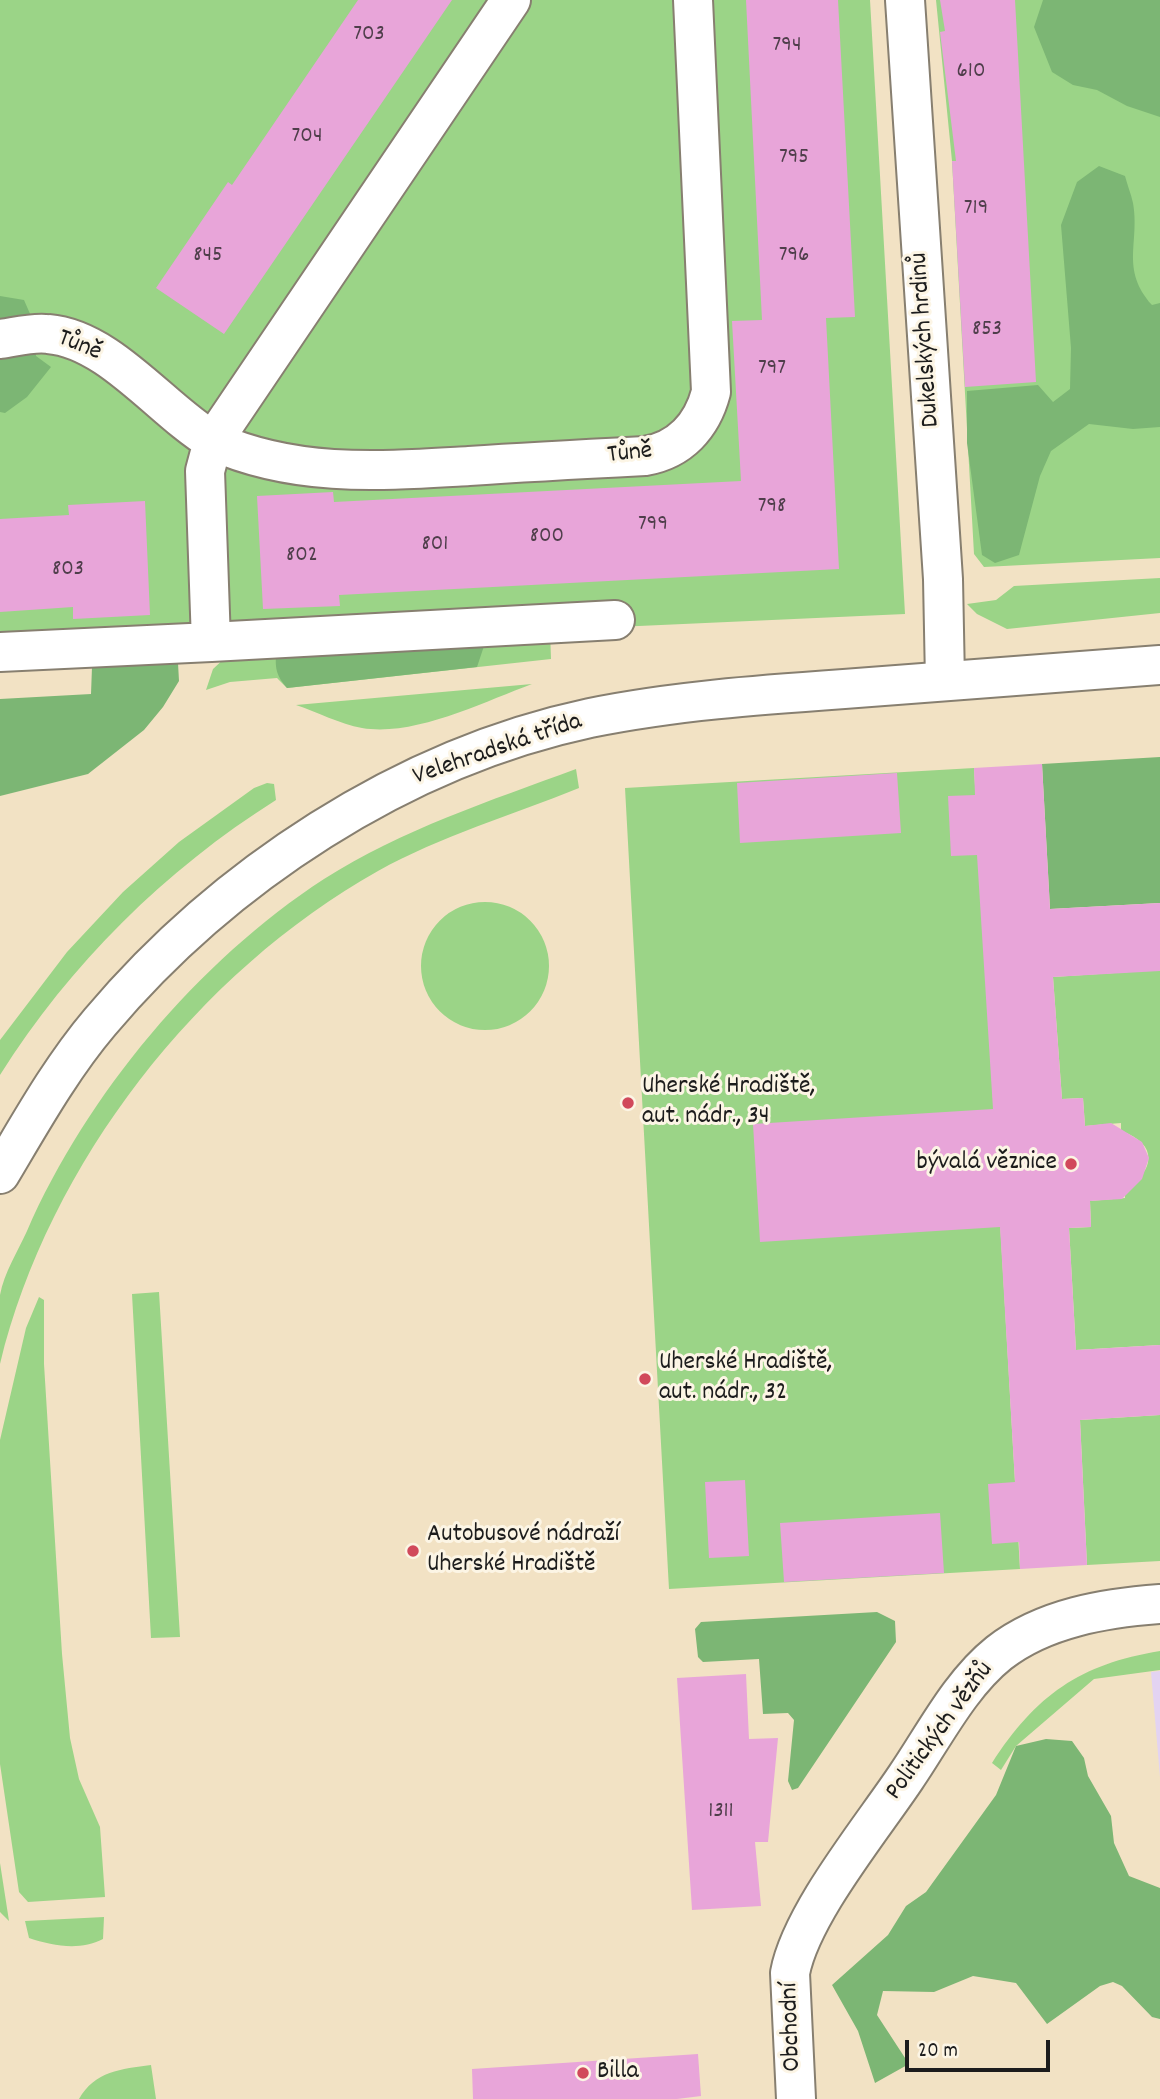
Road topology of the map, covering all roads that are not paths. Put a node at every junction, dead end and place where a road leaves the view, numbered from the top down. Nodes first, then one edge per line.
1 (511, 0) edge
2 (693, 0) edge
3 (905, 0) edge
4 (0, 339) edge
5 (213, 441) junction
6 (615, 620) dead end
7 (211, 642) junction
8 (0, 652) edge
9 (1160, 665) edge
10 (945, 681) junction
11 (0, 1174) edge
12 (1160, 1604) edge
13 (794, 1956) joint
14 (796, 2099) edge

1 - 5 street
2 - 5 street, Tůně
3 - 10 street, Dukelských hrdinů
4 - 5 street, Tůně
5 - 7 street
6 - 7 street
7 - 8 street
9 - 10 street, Velehradská třída
10 - 11 street, Velehradská třída
12 - 13 street, Politických vězňů
13 - 14 street, Obchodní

